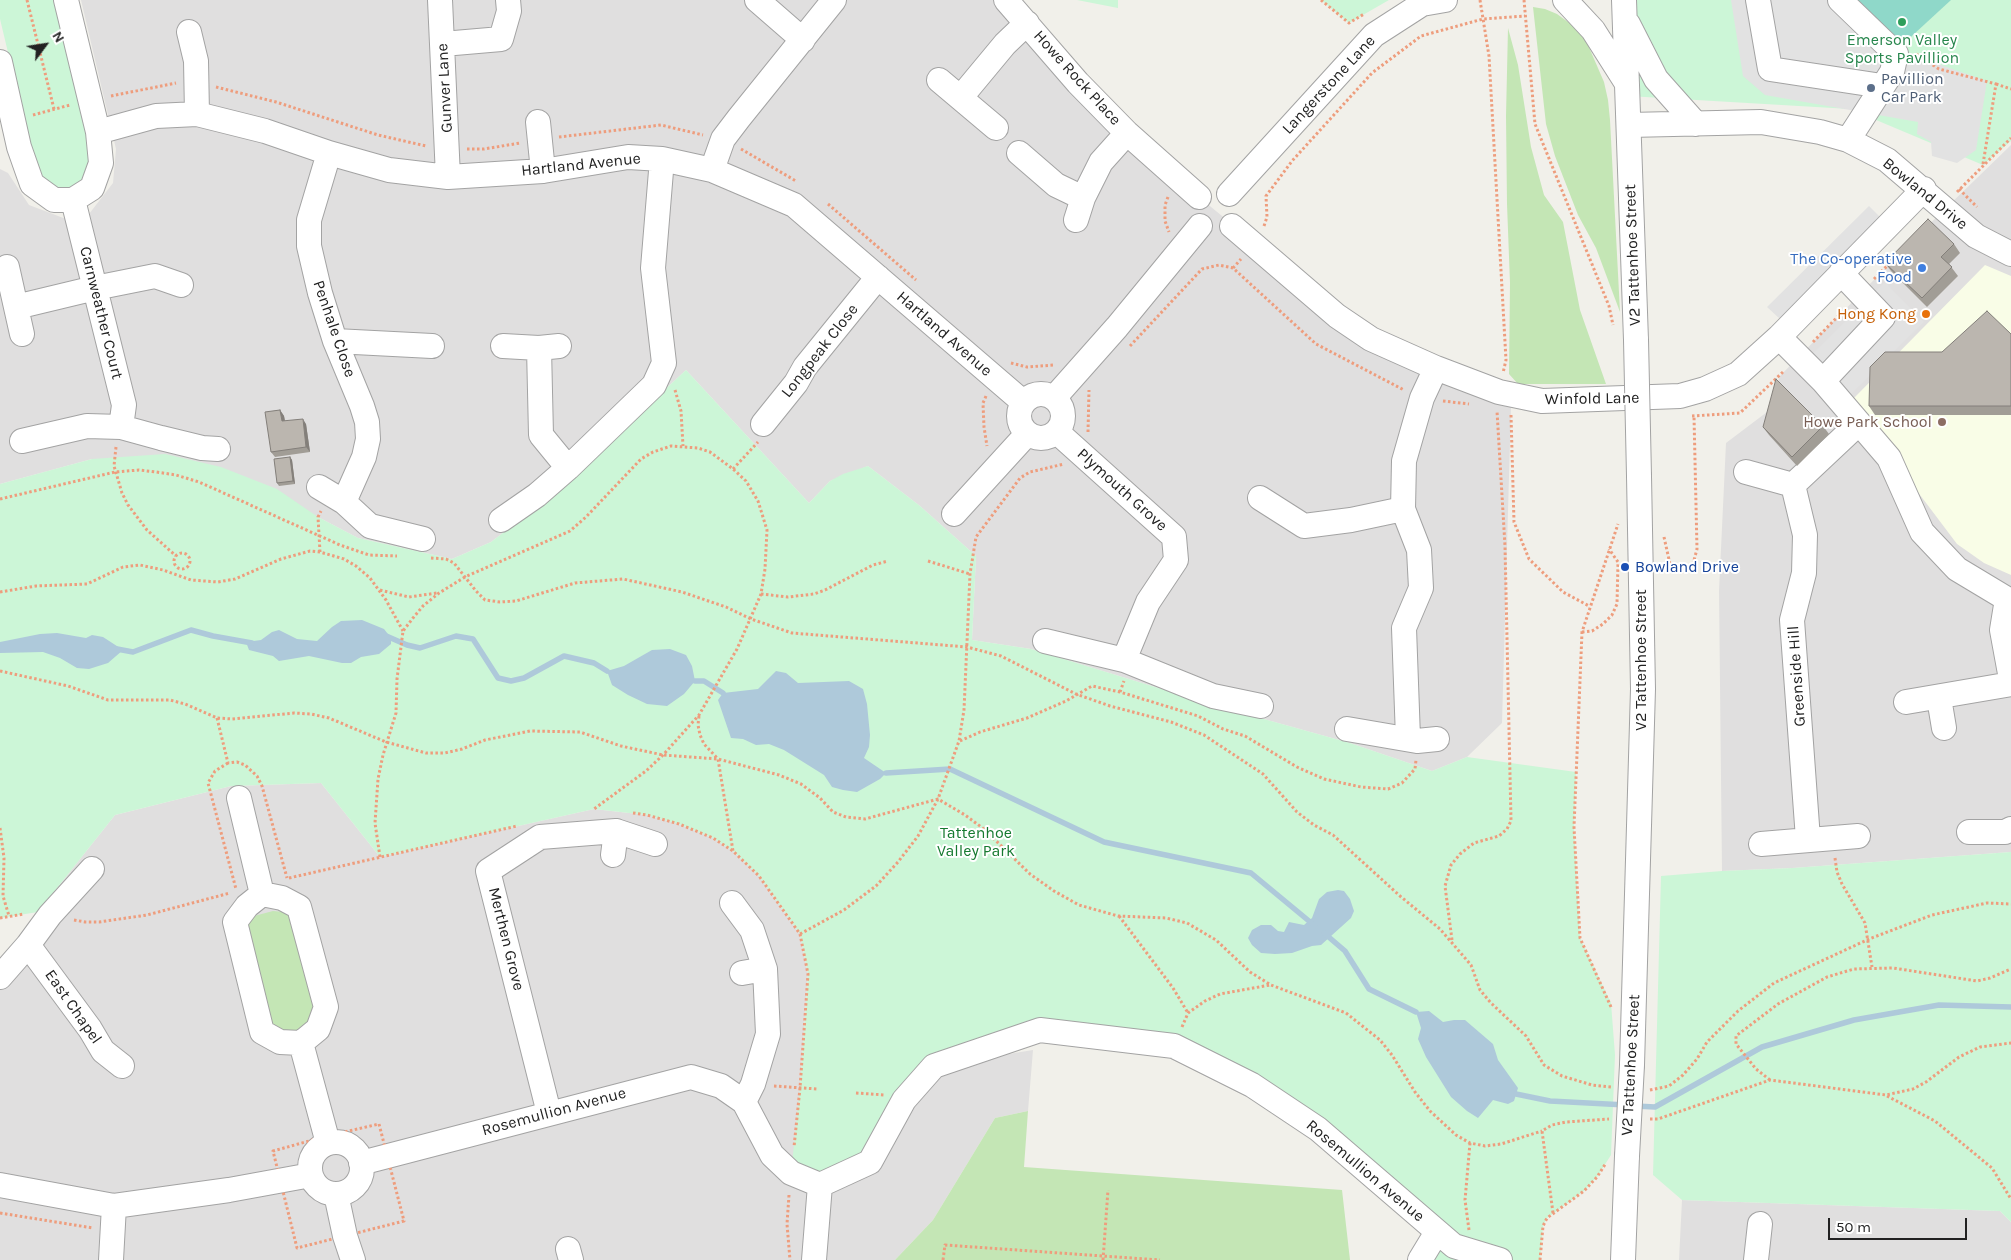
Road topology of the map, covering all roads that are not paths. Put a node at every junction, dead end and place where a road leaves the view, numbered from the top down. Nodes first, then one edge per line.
1 (66, 0) edge
2 (440, 0) edge
3 (508, 0) edge
4 (757, 0) edge
5 (834, 0) edge
6 (1006, 0) edge
7 (1445, 0) edge
8 (1566, 0) edge
9 (1758, 0) edge
10 (1840, 0) edge
11 (1624, 9) edge
12 (1027, 23) junction
13 (189, 32) dead end
14 (802, 40) junction
15 (443, 44) junction
16 (0, 62) edge
17 (938, 80) dead end
18 (1627, 84) junction
19 (1882, 86) junction
20 (961, 97) junction
21 (197, 114) junction
22 (1696, 124) junction
23 (1629, 125) junction
24 (996, 128) dead end
25 (539, 131) road end
26 (98, 132) junction
27 (1127, 133) junction
28 (1848, 140) junction
29 (10, 150) edge
30 (329, 153) junction
31 (1019, 153) dead end
32 (662, 159) junction
33 (543, 170) junction
34 (712, 170) junction
35 (448, 177) junction
36 (1924, 189) junction
37 (1229, 194) junction
38 (1199, 197) junction
39 (1083, 198) junction
40 (73, 200) junction
41 (1076, 220) dead end
42 (1200, 226) junction
43 (1232, 226) junction
44 (2011, 254) edge
45 (7, 267) dead end
46 (1841, 273) junction
47 (878, 277) junction
48 (181, 286) dead end
49 (95, 288) junction
50 (16, 307) junction
51 (22, 334) dead end
52 (1778, 337) junction
53 (335, 341) junction
54 (432, 346) dead end
55 (504, 346) dead end
56 (1436, 368) junction
57 (1823, 381) junction
58 (1054, 398) junction
59 (1023, 402) junction
60 (1859, 423) junction
61 (763, 424) road end
62 (121, 427) junction
63 (1058, 432) junction
64 (1027, 434) junction
65 (22, 441) dead end
66 (218, 449) dead end
67 (568, 468) junction
68 (1746, 472) dead end
69 (1793, 485) junction
70 (1260, 498) dead end
71 (1403, 509) junction
72 (954, 514) dead end
73 (501, 520) dead end
74 (425, 548) road end
75 (2009, 599) edge
76 (1045, 641) dead end
77 (1124, 660) junction
78 (2011, 679) edge
79 (2011, 684) edge
80 (1939, 698) junction
81 (1906, 702) dead end
82 (1261, 706) dead end
83 (1944, 728) dead end
84 (1347, 729) dead end
85 (239, 798) dead end
86 (2011, 829) edge
87 (616, 831) junction
88 (1969, 832) dead end
89 (1858, 836) dead end
90 (1808, 839) junction
91 (655, 844) dead end
92 (1762, 844) dead end
93 (613, 856) dead end
94 (92, 869) dead end
95 (262, 894) junction
96 (732, 904) dead end
97 (28, 945) junction
98 (0, 977) edge
99 (301, 1043) junction
100 (122, 1066) dead end
101 (748, 1093) junction
102 (549, 1112) junction
103 (328, 1144) junction
104 (361, 1163) junction
105 (310, 1174) junction
106 (0, 1185) edge
107 (820, 1185) junction
108 (336, 1194) junction
109 (114, 1206) junction
110 (1760, 1224) dead end
111 (1437, 1232) junction
112 (111, 1260) edge
113 (353, 1260) edge
114 (814, 1260) edge
115 (1420, 1260) edge
116 (1500, 1260) edge
117 (1623, 1260) edge
118 (1756, 1260) edge

1 - 26 street
2 - 15 street, Gunver Lane
3 - 15 street
4 - 14 street
5 - 14 street
6 - 12 street, Howe Rock Place
7 - 37 street, Langerstone Lane
8 - 18 street
9 - 19 street
10 - 19 street
11 - 18 street, V2 Tattenhoe Street
11 - 22 street
12 - 20 street, Howe Rock Place
12 - 27 street, Howe Rock Place
13 - 21 street
14 - 34 street
15 - 35 street, Gunver Lane
16 - 29 street
17 - 20 street
18 - 23 street, V2 Tattenhoe Street
19 - 28 street
20 - 24 street
21 - 26 street, Hartland Avenue
21 - 30 street, Hartland Avenue
22 - 23 street, Bowland Drive
22 - 28 street, Bowland Drive
23 - 117 street, V2 Tattenhoe Street, bridge
25 - 33 street
26 - 40 street
27 - 38 street, Howe Rock Place
27 - 39 street, Howe Rock Place
28 - 36 street, Bowland Drive
29 - 40 street
30 - 35 street, Hartland Avenue
30 - 53 street, Penhale Close
31 - 39 street
32 - 33 street, Hartland Avenue
32 - 34 street, Hartland Avenue
32 - 67 street
33 - 35 street, Hartland Avenue
34 - 47 street, Hartland Avenue
36 - 44 street, Bowland Drive
36 - 46 street, Winfold Lane
37 - 38 street
37 - 43 street
38 - 42 street
39 - 41 street, Howe Rock Place
40 - 49 street, Carnweather Court
42 - 43 street
42 - 58 street
43 - 56 street, Winfold Lane
45 - 50 street
46 - 52 street, Winfold Lane
46 - 57 street
47 - 59 street, Hartland Avenue
47 - 61 street, Longpeak Close
48 - 49 street
49 - 50 street
49 - 62 street, Carnweather Court
50 - 51 street
52 - 56 street, Winfold Lane
52 - 57 street
53 - 54 street
53 - 74 street, Penhale Close
55 - 67 street
56 - 71 street
57 - 60 street
58 - 59 street
58 - 63 street
59 - 64 street
60 - 69 street
60 - 75 street
62 - 65 street
62 - 66 street
63 - 64 street
63 - 77 street, Plymouth Grove
64 - 72 street
67 - 73 street
68 - 69 street
69 - 90 street, Greenside Hill
70 - 71 street
71 - 84 street
75 - 78 street
76 - 77 street
77 - 82 street
79 - 80 street
80 - 81 street
80 - 83 street
85 - 95 street
86 - 88 street
87 - 91 street, Merthen Grove
87 - 93 street
87 - 102 street, Merthen Grove
89 - 90 street
90 - 92 street
94 - 97 street
95 - 99 street
95 - 99 street
96 - 101 street
97 - 98 street
97 - 100 street, East Chapel
99 - 103 street
101 - 102 street, Rosemullion Avenue
101 - 107 street, Rosemullion Avenue
102 - 104 street, Rosemullion Avenue
103 - 104 street
103 - 105 street
104 - 108 street
105 - 108 street
105 - 109 street
106 - 109 street
107 - 111 street, Rosemullion Avenue
107 - 114 street
108 - 113 street
109 - 112 street
110 - 118 street
111 - 115 street
111 - 116 street, Rosemullion Avenue

